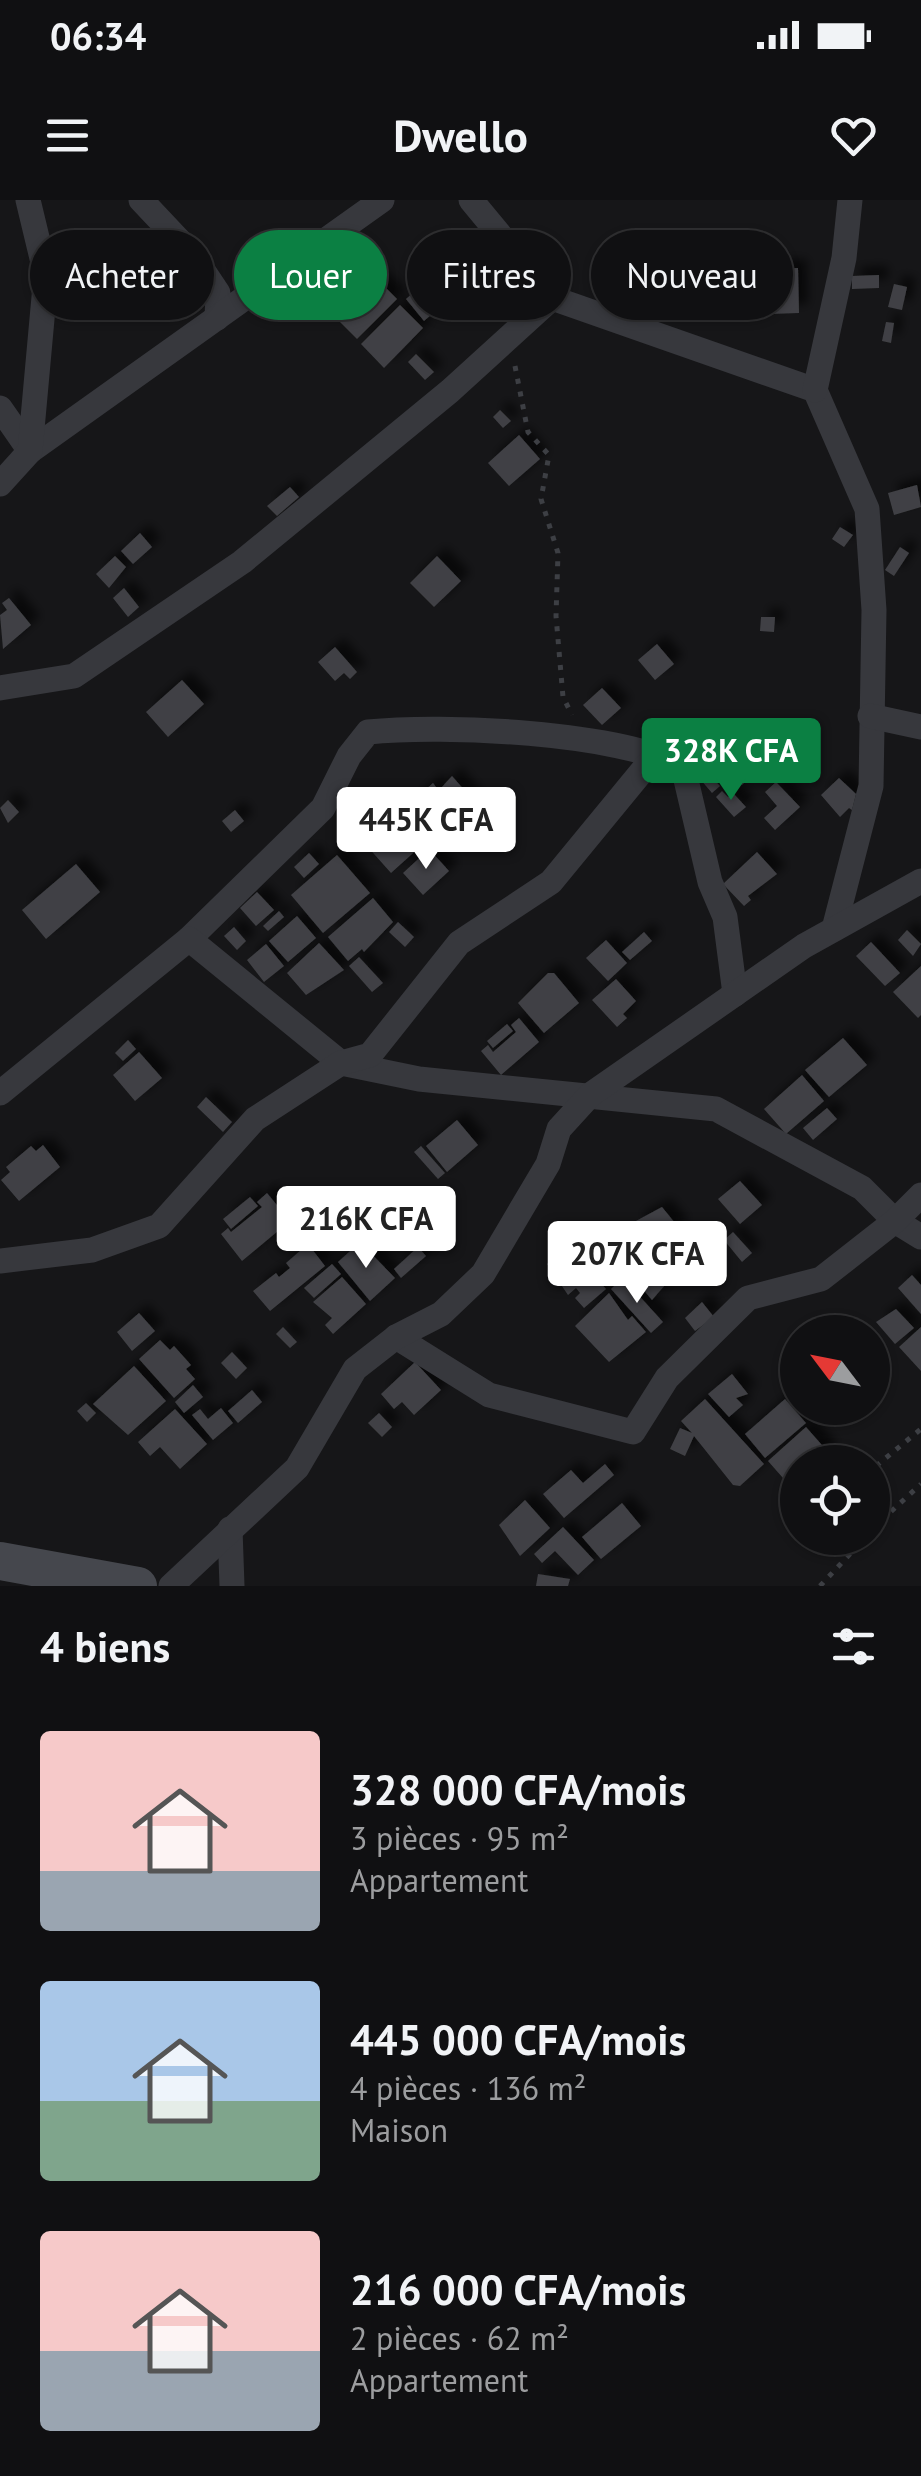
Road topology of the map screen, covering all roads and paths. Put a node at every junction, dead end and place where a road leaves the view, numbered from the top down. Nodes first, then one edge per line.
1 (28, 200) edge
2 (142, 200) edge
3 (382, 200) edge
4 (472, 200) edge
5 (850, 200) edge
6 (496, 230) edge
7 (571, 305) edge
8 (217, 318) junction
9 (528, 320) edge
10 (509, 337) junction
11 (815, 390) junction
12 (0, 408) edge
13 (30, 451) junction
14 (0, 484) edge
15 (0, 688) edge
16 (870, 716) junction
17 (921, 727) edge
18 (584, 740) junction
19 (657, 753) junction
20 (921, 881) edge
21 (834, 929) junction
22 (189, 939) junction
23 (735, 994) junction
24 (341, 1064) junction
25 (0, 1094) edge
26 (590, 1095) junction
27 (921, 1195) edge
28 (895, 1221) junction
29 (921, 1237) edge
30 (0, 1262) edge
31 (396, 1337) junction
32 (921, 1429) edge
33 (890, 1454) edge
34 (921, 1484) edge
35 (890, 1512) edge
36 (230, 1530) junction
37 (849, 1555) edge
38 (0, 1561) edge
39 (72, 1580) edge
40 (138, 1586) edge
41 (171, 1586) edge
42 (232, 1586) edge
43 (820, 1586) edge

1 - 13 street
2 - 8 street
3 - 8 street
4 - 6 street
5 - 11 street
7 - 11 street
8 - 13 street
9 - 10 street
10 - 15 street
10 - 18 path
11 - 16 street
12 - 13 street
13 - 14 street
16 - 17 street
16 - 21 street
18 - 19 street
18 - 22 street
19 - 23 street
19 - 24 street
20 - 21 street
21 - 23 street
22 - 24 street
22 - 25 street
23 - 26 street
24 - 26 street
24 - 30 street
26 - 28 street
26 - 31 street
27 - 28 street
28 - 29 street
28 - 31 street
31 - 36 street
32 - 33 path
34 - 35 path
36 - 41 street
36 - 42 street
37 - 43 path
38 - 39 street
39 - 40 street

